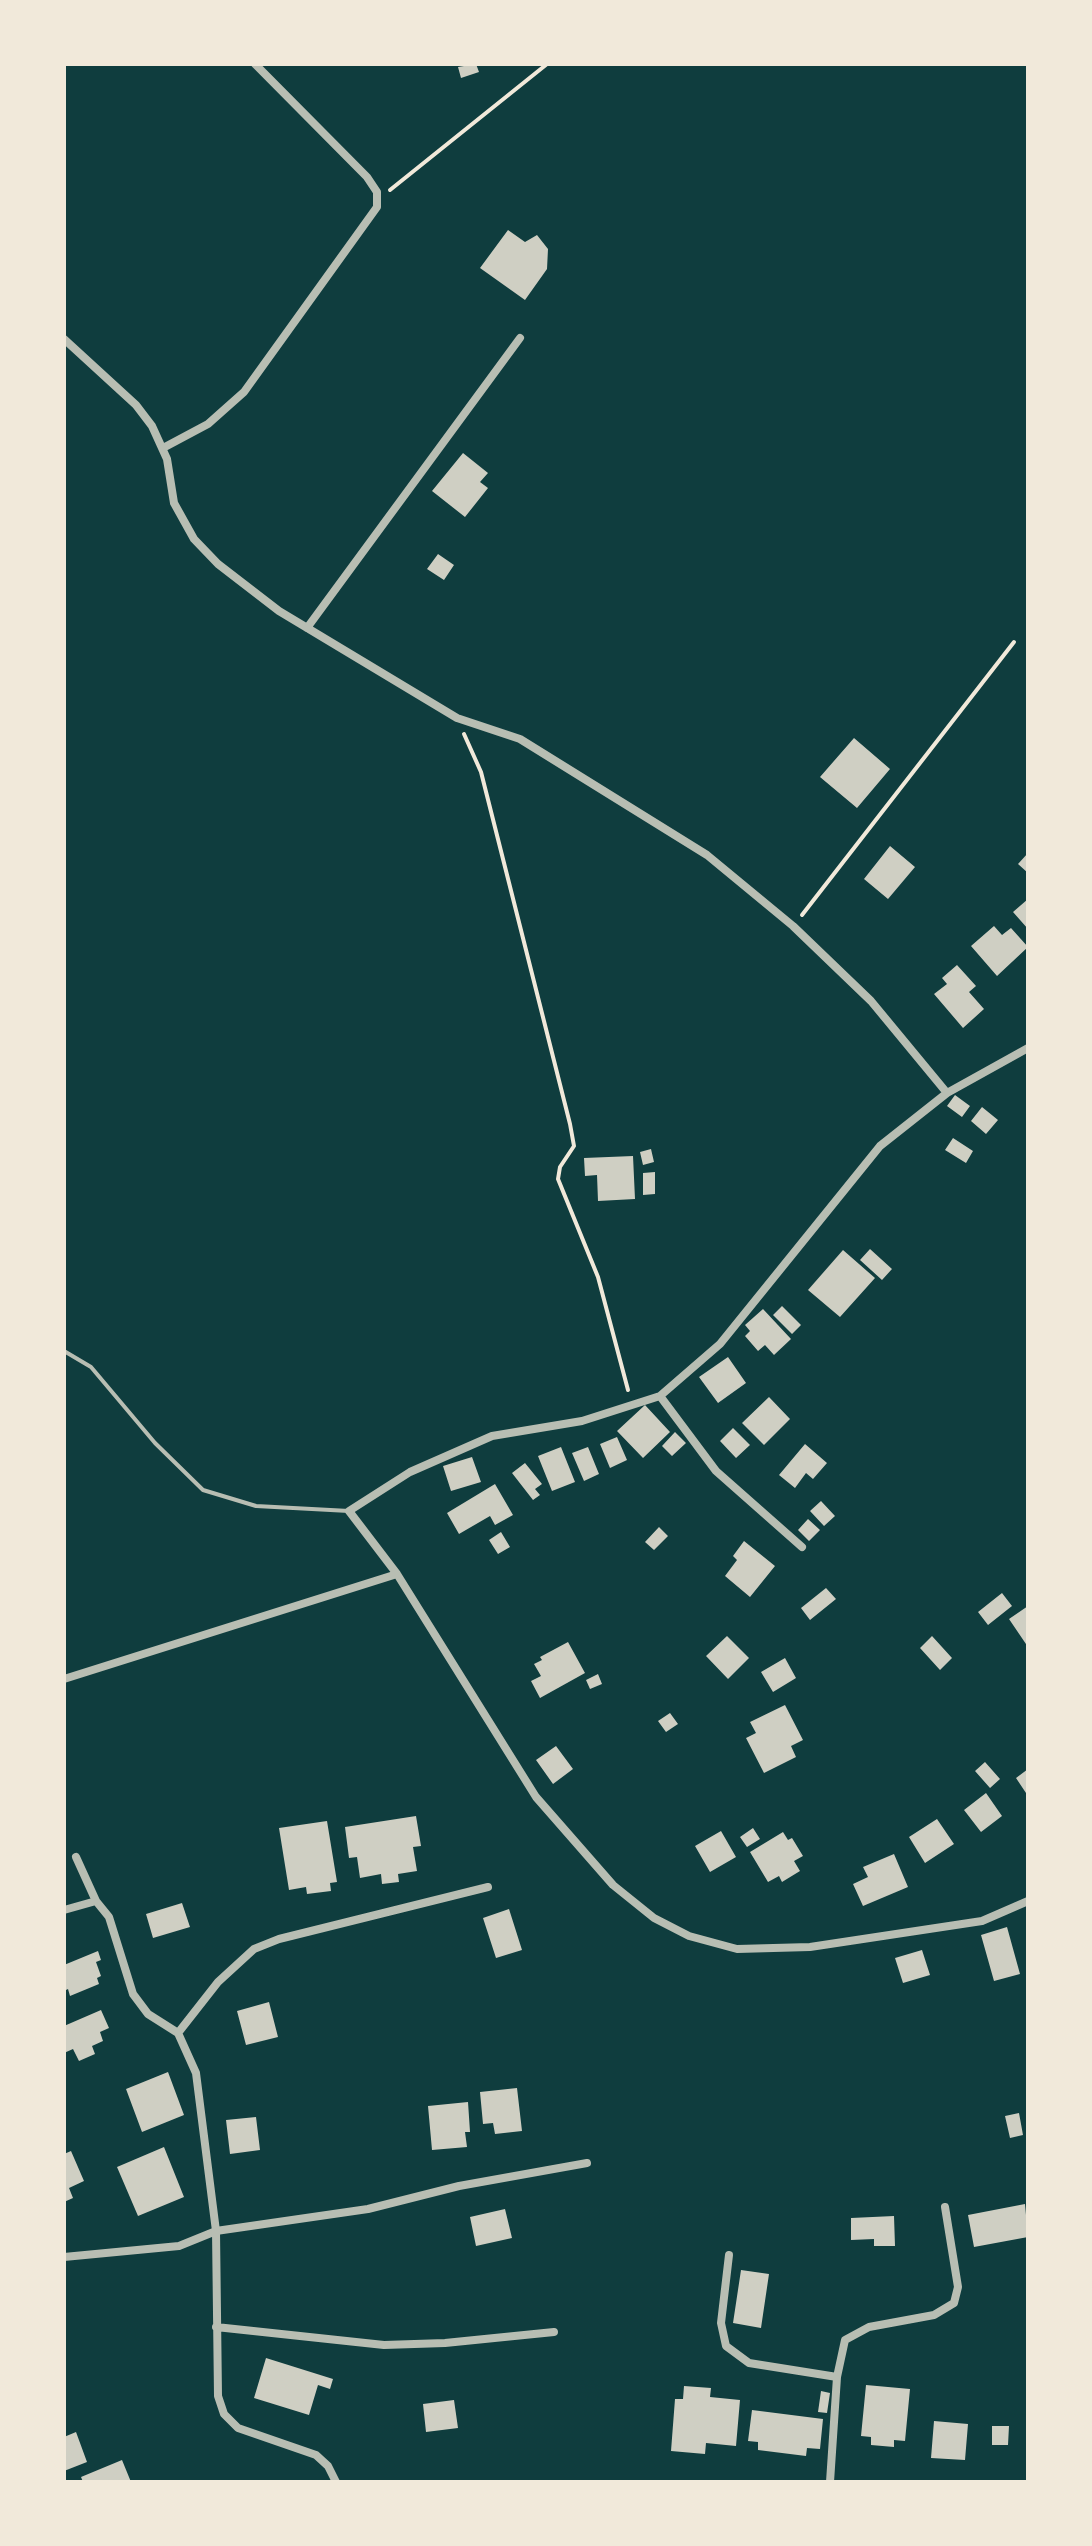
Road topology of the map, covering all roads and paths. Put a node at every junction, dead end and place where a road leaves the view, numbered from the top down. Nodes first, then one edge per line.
1 (255, 64) edge
2 (547, 64) edge
3 (379, 199) junction
4 (520, 338) dead end
5 (64, 339) edge
6 (163, 448) junction
7 (307, 628) junction
8 (1014, 642) dead end
9 (457, 718) junction
10 (793, 926) junction
11 (1028, 1048) edge
12 (947, 1093) junction
13 (64, 1351) edge
14 (660, 1396) junction
15 (631, 1404) junction
16 (349, 1511) junction
17 (802, 1547) dead end
18 (397, 1574) junction
19 (64, 1679) edge
20 (76, 1857) dead end
21 (488, 1887) dead end
22 (96, 1901) junction
23 (1028, 1901) edge
24 (64, 1910) edge
25 (178, 2033) junction
26 (587, 2163) dead end
27 (945, 2207) dead end
28 (216, 2231) junction
29 (729, 2255) dead end
30 (64, 2257) edge
31 (216, 2327) junction
32 (554, 2332) dead end
33 (837, 2377) junction
34 (336, 2482) edge
35 (830, 2482) edge

1 - 3 street
2 - 3 path
3 - 6 street
4 - 7 street
5 - 6 street
6 - 7 street
7 - 9 street
8 - 10 path
9 - 10 street
9 - 15 path
10 - 12 street
11 - 12 street
12 - 14 street
13 - 16 lane
14 - 15 street
14 - 17 street
15 - 16 street
16 - 18 street
18 - 19 street
18 - 23 street
20 - 22 street
21 - 25 street
22 - 24 street
22 - 25 street
25 - 28 street
26 - 28 street
27 - 33 street
28 - 30 street
28 - 31 street
29 - 33 street
31 - 32 street
31 - 34 street
33 - 35 street

